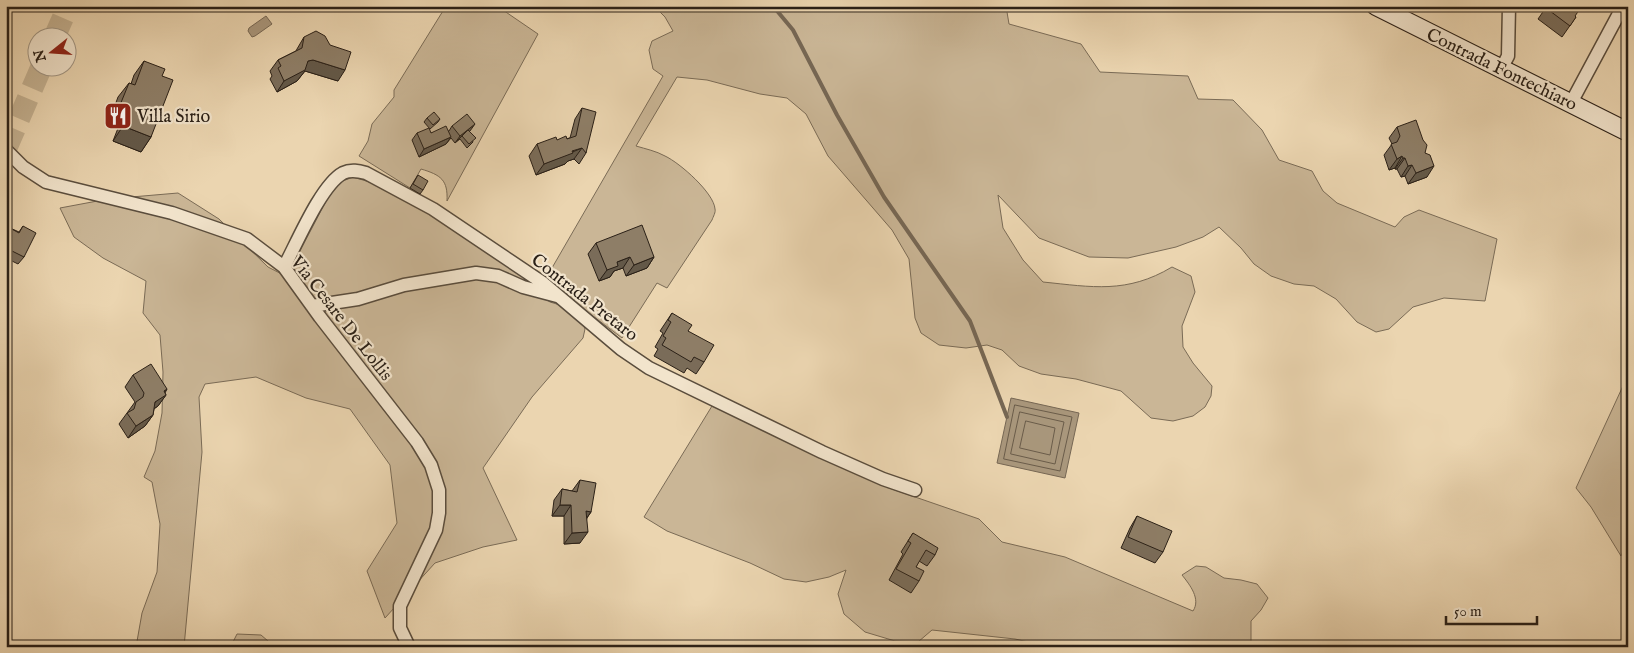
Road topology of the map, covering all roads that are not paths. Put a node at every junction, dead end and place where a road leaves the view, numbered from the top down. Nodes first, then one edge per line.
1 (1376, 6) edge
2 (1509, 6) edge
3 (1622, 6) edge
4 (1501, 69) junction
5 (1571, 103) junction
6 (1628, 132) edge
7 (6, 150) edge
8 (284, 267) junction
9 (560, 297) junction
10 (312, 306) junction
11 (915, 490) dead end
12 (409, 647) edge

1 - 4 street, Contrada Fontechiaro
2 - 4 street
3 - 5 street
4 - 5 street, Contrada Fontechiaro
5 - 6 street, Contrada Fontechiaro
7 - 8 street, Via Cesare De Lollis
8 - 9 street, Contrada Pretaro
8 - 10 street, Via Cesare De Lollis
9 - 10 street
9 - 11 street, Contrada Pretaro
10 - 12 street, Via Cesare De Lollis

